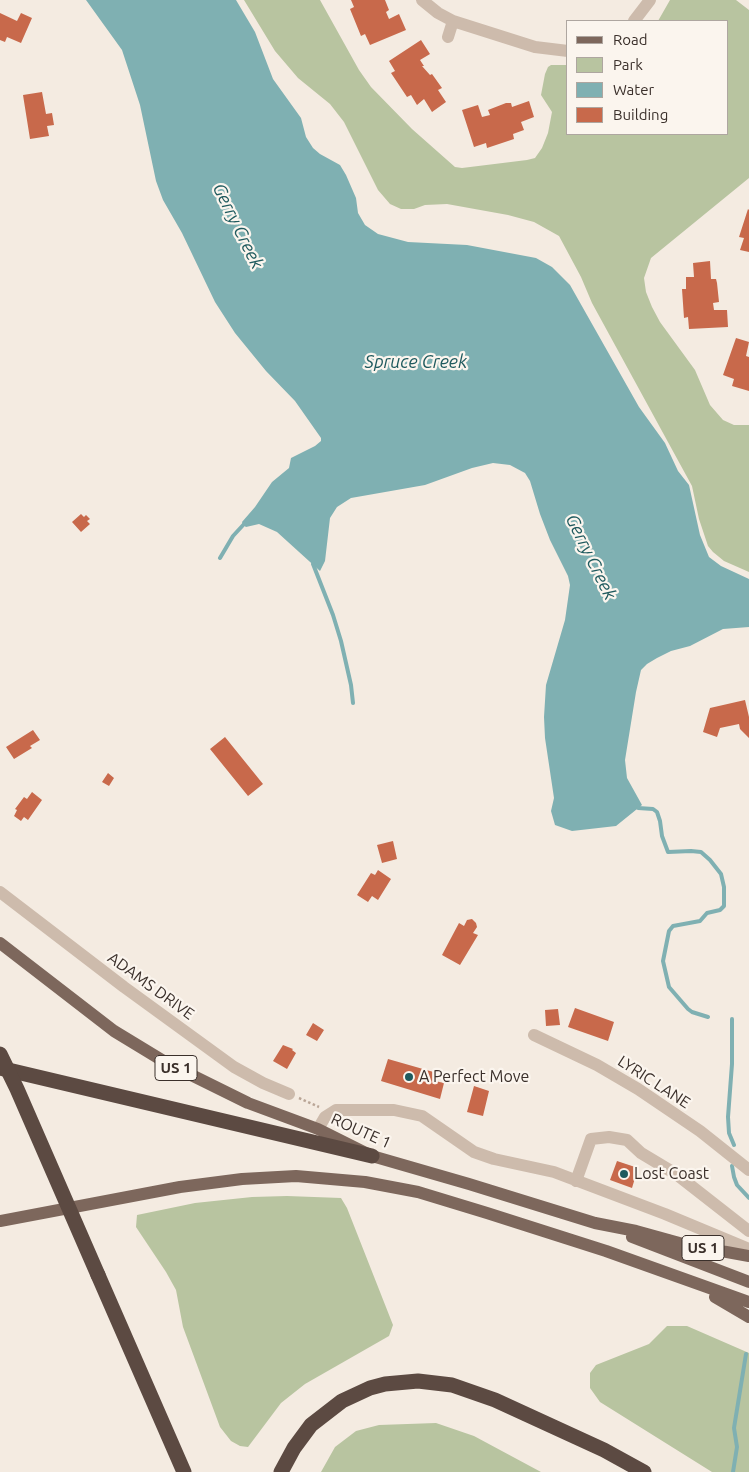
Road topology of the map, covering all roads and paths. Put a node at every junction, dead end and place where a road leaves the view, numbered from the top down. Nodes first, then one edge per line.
1 (422, 0) edge
2 (650, 0) edge
3 (635, 20) edge
4 (453, 22) junction
5 (448, 37) dead end
6 (566, 51) edge
7 (0, 892) edge
8 (0, 943) edge
9 (534, 1035) dead end
10 (0, 1054) edge
11 (0, 1068) edge
12 (289, 1094) joint
13 (332, 1112) junction
14 (318, 1129) junction
15 (372, 1156) junction
16 (749, 1170) edge
17 (576, 1180) junction
18 (0, 1221) edge
19 (595, 1223) junction
20 (749, 1231) edge
21 (749, 1249) edge
22 (749, 1256) edge
23 (675, 1276) junction
24 (749, 1282) edge
25 (749, 1302) edge
26 (749, 1317) edge
27 (184, 1472) edge
28 (281, 1472) edge
29 (644, 1472) edge

1 - 4 street
2 - 3 street
4 - 5 street
4 - 6 street
7 - 12 street, ADAMS DRIVE
8 - 14 main road, ROUTE 1 / US 1
9 - 16 street, LYRIC LANE
10 - 27 highway, bridge
11 - 15 highway
12 - 13 path
13 - 14 street
13 - 17 street
14 - 15 main road, ROUTE 1 / US 1
15 - 19 main road, ROUTE 1 / US 1
17 - 20 street
17 - 21 street
18 - 23 main road, US 1
19 - 22 main road, ROUTE 1 / US 1
19 - 24 main road
23 - 25 main road
23 - 26 main road, US 1
28 - 29 highway

